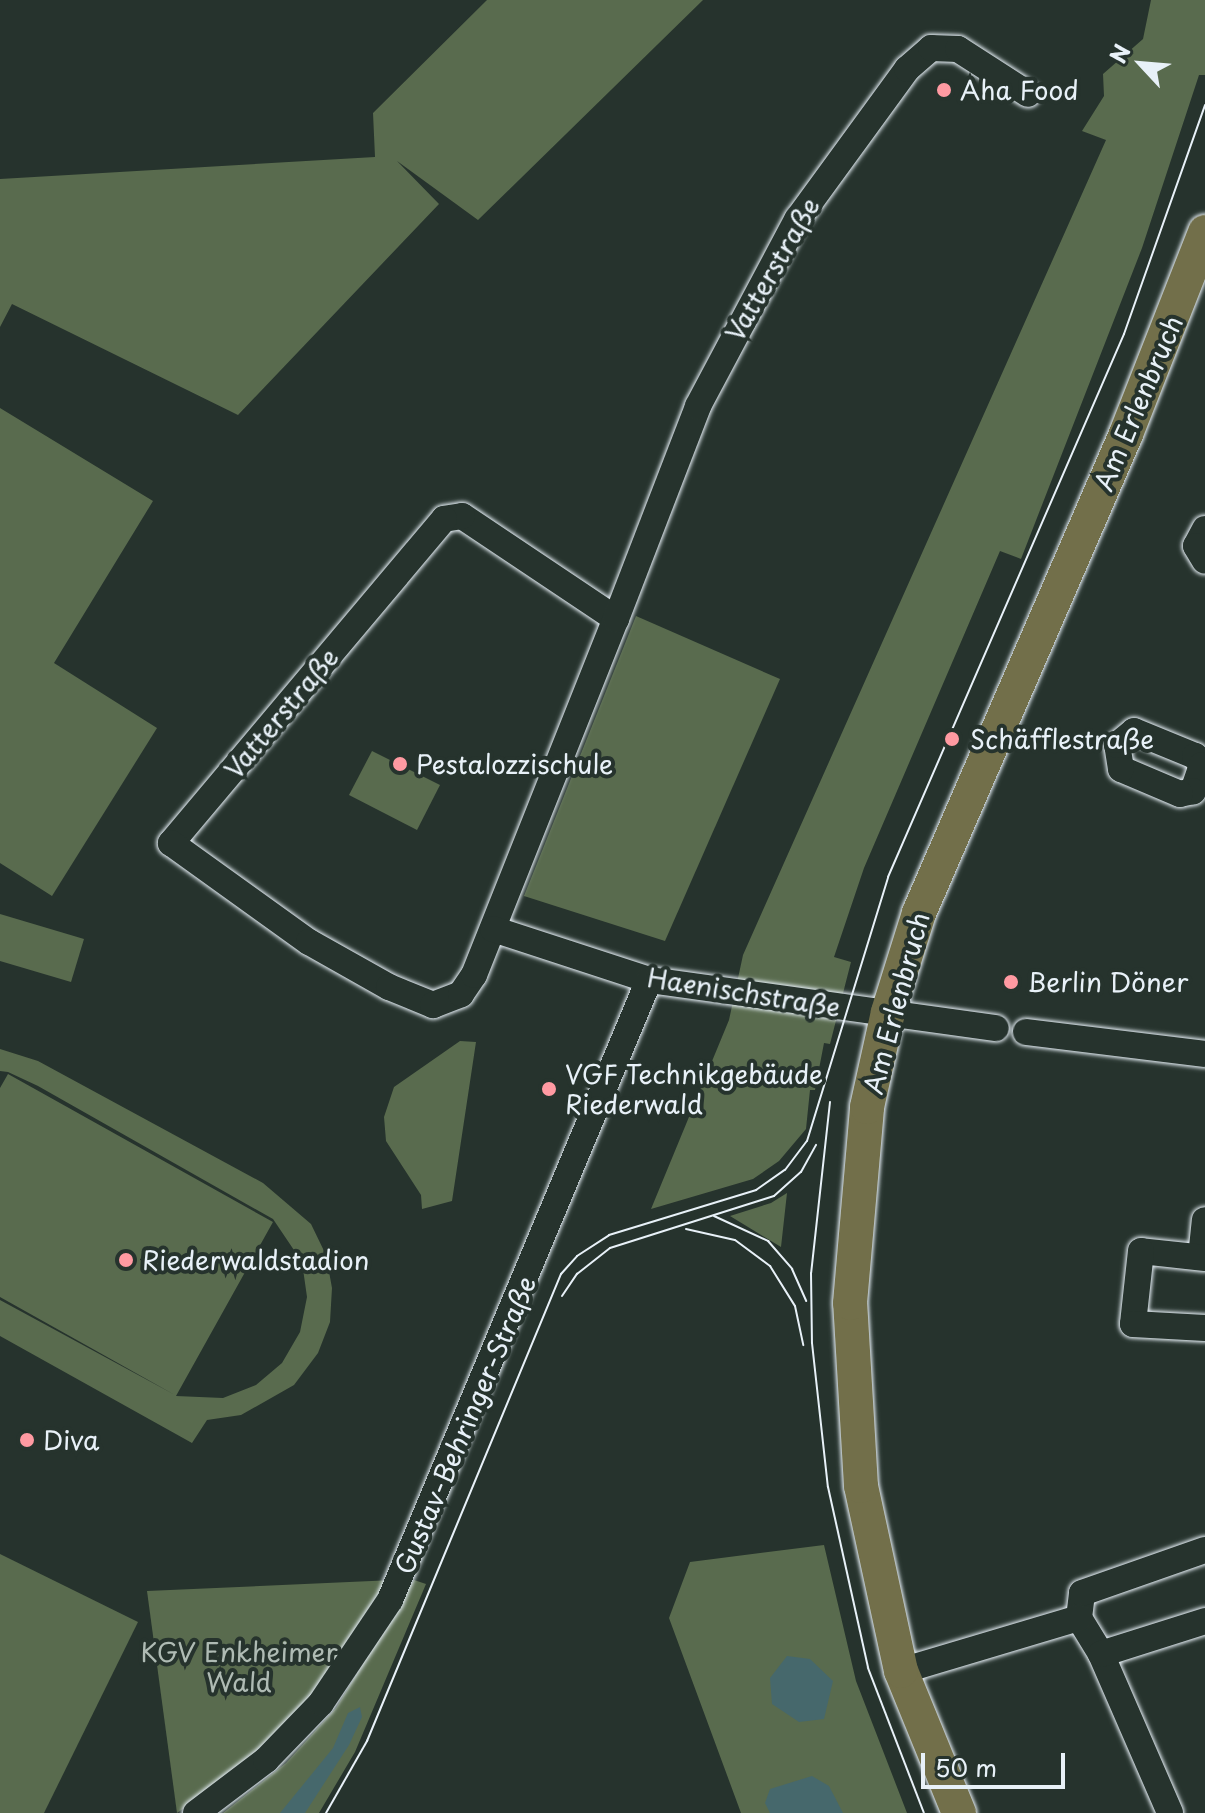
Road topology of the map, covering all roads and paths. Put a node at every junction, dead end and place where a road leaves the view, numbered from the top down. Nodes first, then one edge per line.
1 (1028, 94) dead end
2 (1205, 232) edge
3 (1205, 529) edge
4 (1205, 561) edge
5 (616, 619) junction
6 (493, 929) junction
7 (649, 980) junction
8 (888, 1012) junction
9 (996, 1028) dead end
10 (1026, 1032) dead end
11 (1205, 1054) edge
12 (1205, 1220) edge
13 (1203, 1257) edge
14 (1205, 1328) edge
15 (1205, 1550) edge
16 (1079, 1618) junction
17 (1205, 1621) edge
18 (1101, 1654) junction
19 (901, 1671) junction
20 (196, 1813) edge
21 (959, 1813) edge
22 (1170, 1813) edge

1 - 5 street, Vatterstraße
2 - 8 main road, Am Erlenbruch
3 - 4 street
5 - 6 street, Vatterstraße
5 - 6 street, Vatterstraße
6 - 7 street, Haenischstraße
7 - 8 street, Haenischstraße
7 - 20 street, Gustav-Behringer-Straße
8 - 9 street
8 - 19 main road, Am Erlenbruch
10 - 11 street
12 - 13 street
13 - 14 street
15 - 16 street
16 - 18 street
16 - 19 street
17 - 18 street
18 - 22 street
19 - 21 main road, Am Erlenbruch

